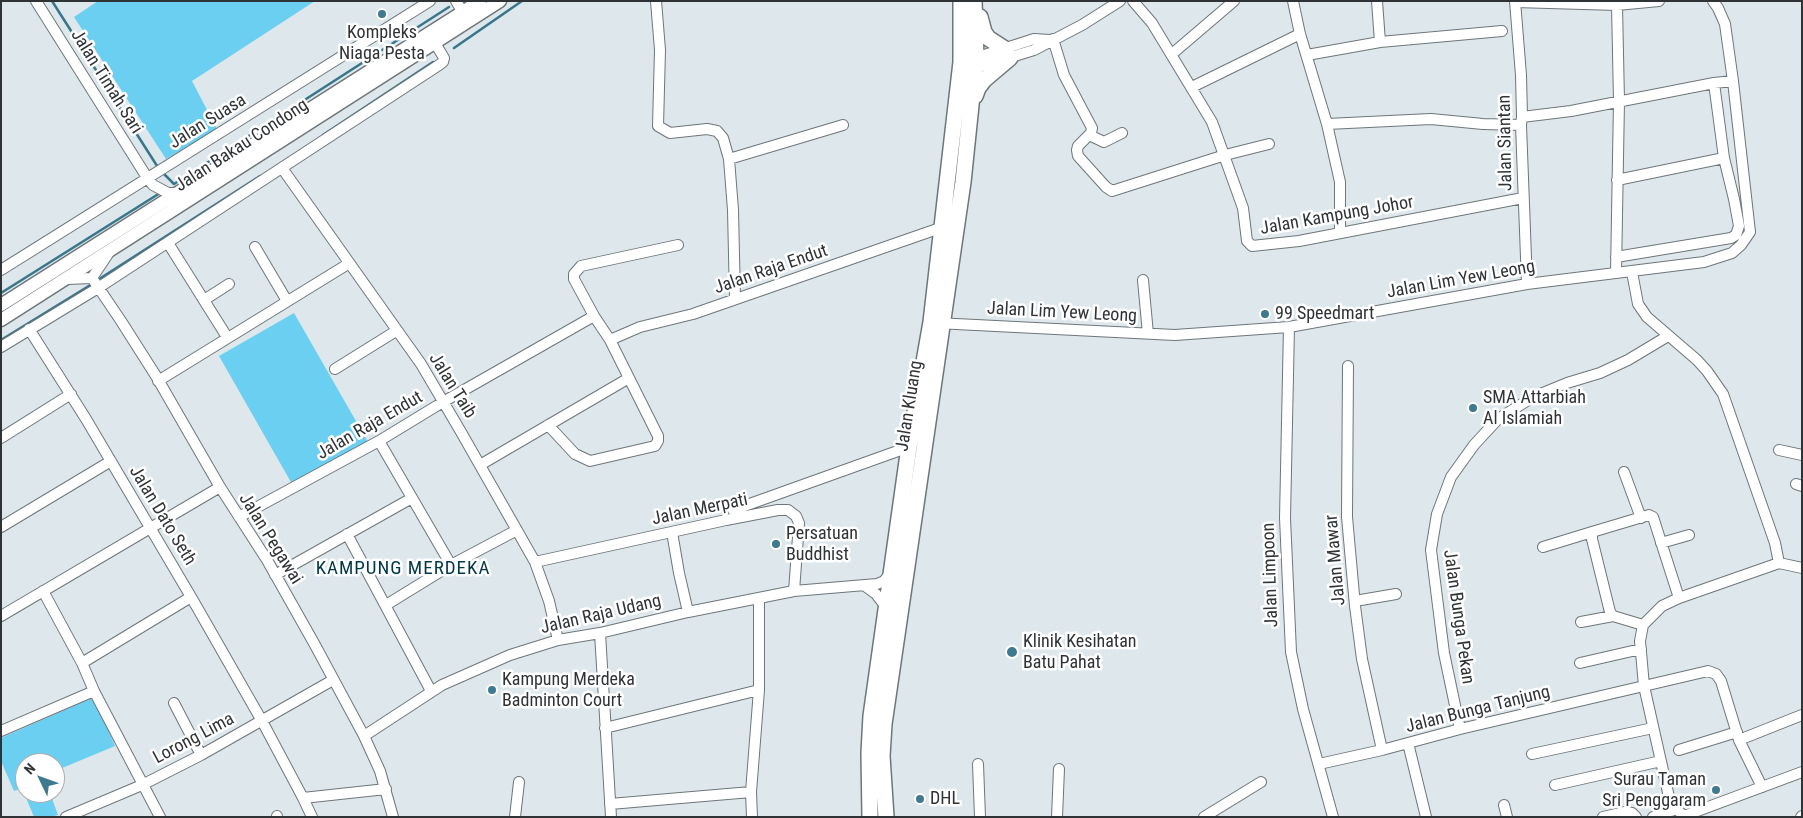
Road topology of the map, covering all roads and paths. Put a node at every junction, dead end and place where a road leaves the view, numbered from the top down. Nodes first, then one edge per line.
1 (36, 1) edge
2 (430, 1) edge
3 (480, 1) edge
4 (500, 1) edge
5 (656, 1) edge
6 (961, 1) edge
7 (976, 1) edge
8 (1120, 1) edge
9 (1133, 1) edge
10 (1234, 1) edge
11 (1293, 1) edge
12 (1377, 1) edge
13 (1659, 1) edge
14 (1713, 1) edge
15 (1515, 2) edge
16 (1617, 5) junction
17 (463, 11) edge
18 (1502, 31) dead end
19 (1300, 34) junction
20 (1052, 40) junction
21 (1380, 42) junction
22 (435, 43) junction
23 (1007, 53) junction
24 (1172, 54) junction
25 (1307, 55) junction
26 (968, 65) junction
27 (1733, 81) junction
28 (1714, 83) junction
29 (1192, 87) junction
30 (1619, 101) junction
31 (969, 111) junction
32 (1521, 121) junction
33 (1327, 124) junction
34 (843, 125) dead end
35 (1122, 134) dead end
36 (1089, 135) junction
37 (1270, 144) dead end
38 (1225, 155) junction
39 (1724, 158) junction
40 (729, 160) junction
41 (282, 168) junction
42 (152, 179) junction
43 (1617, 180) junction
44 (172, 193) junction
45 (1523, 198) junction
46 (942, 226) junction
47 (1340, 233) junction
48 (168, 243) junction
49 (678, 245) dead end
50 (255, 247) dead end
51 (110, 251) junction
52 (1616, 258) junction
53 (348, 264) junction
54 (1, 270) edge
55 (1632, 272) junction
56 (1616, 273) junction
57 (67, 279) junction
58 (1143, 280) dead end
59 (95, 283) junction
60 (229, 284) dead end
61 (1527, 284) junction
62 (735, 299) junction
63 (204, 300) junction
64 (287, 301) junction
65 (1, 305) edge
66 (594, 316) junction
67 (1, 320) edge
68 (936, 323) junction
69 (1288, 326) junction
70 (29, 329) junction
71 (396, 331) junction
72 (1148, 334) junction
73 (1668, 336) junction
74 (227, 338) junction
75 (610, 340) junction
76 (1, 347) edge
77 (1348, 366) dead end
78 (335, 369) dead end
79 (629, 378) junction
80 (158, 381) junction
81 (71, 394) junction
82 (443, 402) junction
83 (548, 425) junction
84 (1, 438) edge
85 (379, 441) junction
86 (909, 447) junction
87 (1779, 450) dead end
88 (1802, 455) edge
89 (111, 462) junction
90 (480, 464) junction
91 (1624, 472) dead end
92 (220, 487) junction
93 (412, 498) junction
94 (734, 510) dead end
95 (239, 517) junction
96 (1641, 518) junction
97 (1, 528) edge
98 (149, 528) junction
99 (517, 530) junction
100 (672, 532) junction
101 (1592, 532) junction
102 (347, 534) junction
103 (1689, 535) dead end
104 (1661, 543) junction
105 (1543, 546) dead end
106 (535, 562) junction
107 (1778, 563) junction
108 (451, 566) junction
109 (1802, 568) edge
110 (890, 574) junction
111 (275, 575) junction
112 (865, 586) junction
113 (43, 591) junction
114 (794, 591) junction
115 (1396, 594) dead end
116 (191, 597) junction
117 (759, 598) junction
118 (1678, 598) junction
119 (1355, 601) junction
120 (386, 605) junction
121 (886, 607) junction
122 (688, 612) junction
123 (1, 616) edge
124 (1613, 616) junction
125 (1581, 622) dead end
126 (1643, 625) junction
127 (600, 633) junction
128 (558, 640) junction
129 (1641, 649) junction
130 (82, 663) junction
131 (1580, 663) dead end
132 (333, 680) junction
133 (1644, 686) junction
134 (759, 690) junction
135 (94, 691) junction
136 (431, 691) junction
137 (174, 703) dead end
138 (1802, 715) edge
139 (262, 721) junction
140 (605, 728) junction
141 (1653, 728) junction
142 (1460, 729) junction
143 (1, 731) edge
144 (364, 736) junction
145 (1738, 736) junction
146 (1408, 743) junction
147 (1382, 750) junction
148 (1679, 750) dead end
149 (1532, 754) dead end
150 (201, 755) junction
151 (1661, 761) junction
152 (978, 764) dead end
153 (1319, 764) junction
154 (1059, 769) dead end
155 (1802, 772) edge
156 (520, 782) dead end
157 (1261, 782) dead end
158 (142, 785) junction
159 (1556, 785) dead end
160 (1762, 787) junction
161 (386, 789) junction
162 (751, 792) junction
163 (304, 798) junction
164 (610, 804) junction
165 (1504, 805) dead end
166 (1682, 814) edge
167 (66, 817) edge
168 (160, 817) edge
169 (312, 817) edge
170 (393, 817) edge
171 (515, 817) edge
172 (611, 817) edge
173 (752, 817) edge
174 (870, 817) edge
175 (886, 817) edge
176 (980, 817) edge
177 (1057, 817) edge
178 (1204, 817) edge
179 (1333, 817) edge
180 (1426, 817) edge
181 (1507, 817) edge
182 (1603, 817) edge
183 (1636, 817) edge
184 (1653, 817) edge

1 - 42 street, Jalan Timah Sari
2 - 42 street, Jalan Suasa
3 - 17 main road, Jalan Bakau Condong
4 - 17 main road, Jalan Bakau Condong
5 - 40 street
6 - 26 highway, Jalan Kluang
7 - 23 highway
7 - 26 highway, Jalan Kluang
8 - 20 street
9 - 24 street, Jalan Kampung Johor
10 - 24 street
11 - 19 street
12 - 21 street
13 - 16 street
14 - 27 street, Jalan Lim Yew Leong
15 - 16 street
15 - 32 street, Jalan Siantan
16 - 30 street
17 - 22 main road, Jalan Bakau Condong
17 - 44 main road, Jalan Bakau Condong
18 - 21 street
19 - 25 street
19 - 29 street
20 - 23 street
20 - 36 street
21 - 25 street
22 - 41 street
22 - 51 main road, Jalan Bakau Condong
23 - 26 street
23 - 31 highway
24 - 29 street, Jalan Kampung Johor
25 - 33 street
26 - 31 highway, Jalan Kluang
26 - 46 highway, Jalan Kluang
27 - 28 street
27 - 55 street, Jalan Lim Yew Leong
28 - 30 street
28 - 39 street
29 - 38 street, Jalan Kampung Johor
30 - 32 street
30 - 43 street
31 - 68 highway, Jalan Kluang
32 - 33 street
32 - 45 street, Jalan Siantan
33 - 47 street
34 - 40 street
35 - 36 street
36 - 38 street
37 - 38 street
38 - 47 street, Jalan Kampung Johor
39 - 43 street
39 - 52 street
40 - 62 street
41 - 48 street
41 - 53 street, Jalan Taib
42 - 44 street
42 - 54 street, Jalan Suasa
43 - 52 street
44 - 65 main road, Jalan Bakau Condong
45 - 47 street, Jalan Kampung Johor
45 - 61 street, Jalan Siantan
46 - 62 street, Jalan Raja Endut
46 - 68 highway, Jalan Kluang
48 - 59 street
48 - 63 street
49 - 66 street
50 - 64 street
51 - 57 main road, Jalan Bakau Condong
51 - 59 street
52 - 56 street
53 - 64 street
53 - 71 street, Jalan Taib
55 - 56 street, Jalan Lim Yew Leong
55 - 73 street
56 - 61 street, Jalan Lim Yew Leong
57 - 59 street
57 - 67 main road, Jalan Bakau Condong
58 - 72 street
59 - 70 street
59 - 80 street, Jalan Pegawai
60 - 63 street
61 - 69 street, Jalan Lim Yew Leong
62 - 75 street, Jalan Raja Endut
63 - 74 street
64 - 74 street
66 - 75 street
66 - 82 street, Jalan Raja Endut
68 - 72 street, Jalan Lim Yew Leong
68 - 86 highway, Jalan Kluang
68 - 175 highway, Jalan Kluang
69 - 72 street, Jalan Lim Yew Leong
69 - 153 street, Jalan Limpoon
70 - 76 street
70 - 81 street, Jalan Dato Seth
71 - 78 street
71 - 82 street, Jalan Taib
73 - 107 street
73 - 142 street, Jalan Bunga Pekan
74 - 80 street
75 - 79 street
77 - 119 street, Jalan Mawar
79 - 83 street
79 - 83 street
80 - 92 street, Jalan Pegawai
81 - 84 street
81 - 89 street, Jalan Dato Seth
82 - 85 street, Jalan Raja Endut
82 - 90 street, Jalan Taib
83 - 90 street
85 - 93 street
85 - 95 street, Jalan Raja Endut
86 - 94 street
86 - 110 highway, Jalan Kluang
87 - 88 street
89 - 97 street
89 - 98 street, Jalan Dato Seth
90 - 99 street, Jalan Taib
91 - 96 street
92 - 95 street, Jalan Pegawai
92 - 98 street
93 - 102 street
93 - 108 street
95 - 111 street, Jalan Pegawai
96 - 101 street
96 - 104 street
98 - 113 street
98 - 116 street, Jalan Dato Seth
99 - 106 street, Jalan Taib
99 - 108 street
100 - 106 street, Jalan Merpati
100 - 114 street, Jalan Merpati
100 - 122 street
101 - 105 street
101 - 124 street
102 - 111 street
102 - 120 street
103 - 104 street
104 - 118 street
106 - 128 street, Jalan Taib
107 - 109 street
107 - 118 street
108 - 120 street
110 - 112 street, Jalan Raja Udang
110 - 121 highway, Jalan Kluang
111 - 132 street, Jalan Pegawai
112 - 114 street, Jalan Raja Udang
112 - 121 street
113 - 123 street
113 - 130 street
114 - 117 street, Jalan Raja Udang
115 - 119 street
116 - 130 street
116 - 139 street, Jalan Dato Seth
117 - 122 street, Jalan Raja Udang
117 - 134 street
118 - 126 street
119 - 147 street, Jalan Mawar
120 - 136 street
121 - 174 highway, Jalan Kluang
122 - 127 street, Jalan Raja Udang
124 - 125 street
124 - 126 street
126 - 129 street
127 - 128 street, Jalan Raja Udang
127 - 140 street
128 - 136 street, Jalan Raja Udang
129 - 131 street
129 - 133 street
130 - 135 street
132 - 139 street, Lorong Lima
132 - 144 street, Jalan Pegawai
133 - 141 street
133 - 142 street, Jalan Bunga Tanjung
133 - 145 street, Jalan Bunga Tanjung
134 - 140 street
134 - 162 street
135 - 143 street
135 - 158 street
136 - 144 street, Jalan Raja Udang
137 - 150 street
138 - 145 street
139 - 150 street, Lorong Lima
139 - 163 street, Jalan Dato Seth
140 - 164 street
141 - 149 street
141 - 151 street
142 - 146 street, Jalan Bunga Tanjung
144 - 161 street, Jalan Pegawai
145 - 148 street
145 - 160 street, Jalan Bunga Tanjung
146 - 147 street, Jalan Bunga Tanjung
146 - 180 street
147 - 153 street, Jalan Bunga Tanjung
150 - 158 street, Lorong Lima
151 - 159 street
151 - 166 street
152 - 176 street
153 - 179 street, Jalan Limpoon
154 - 177 street
155 - 160 street
156 - 171 street
157 - 178 street
158 - 167 street, Lorong Lima
158 - 168 street
160 - 166 street
161 - 163 street
161 - 170 street, Jalan Pegawai
162 - 164 street
162 - 173 street
163 - 169 street, Jalan Dato Seth
164 - 172 street
165 - 181 street
166 - 184 street
182 - 183 street

